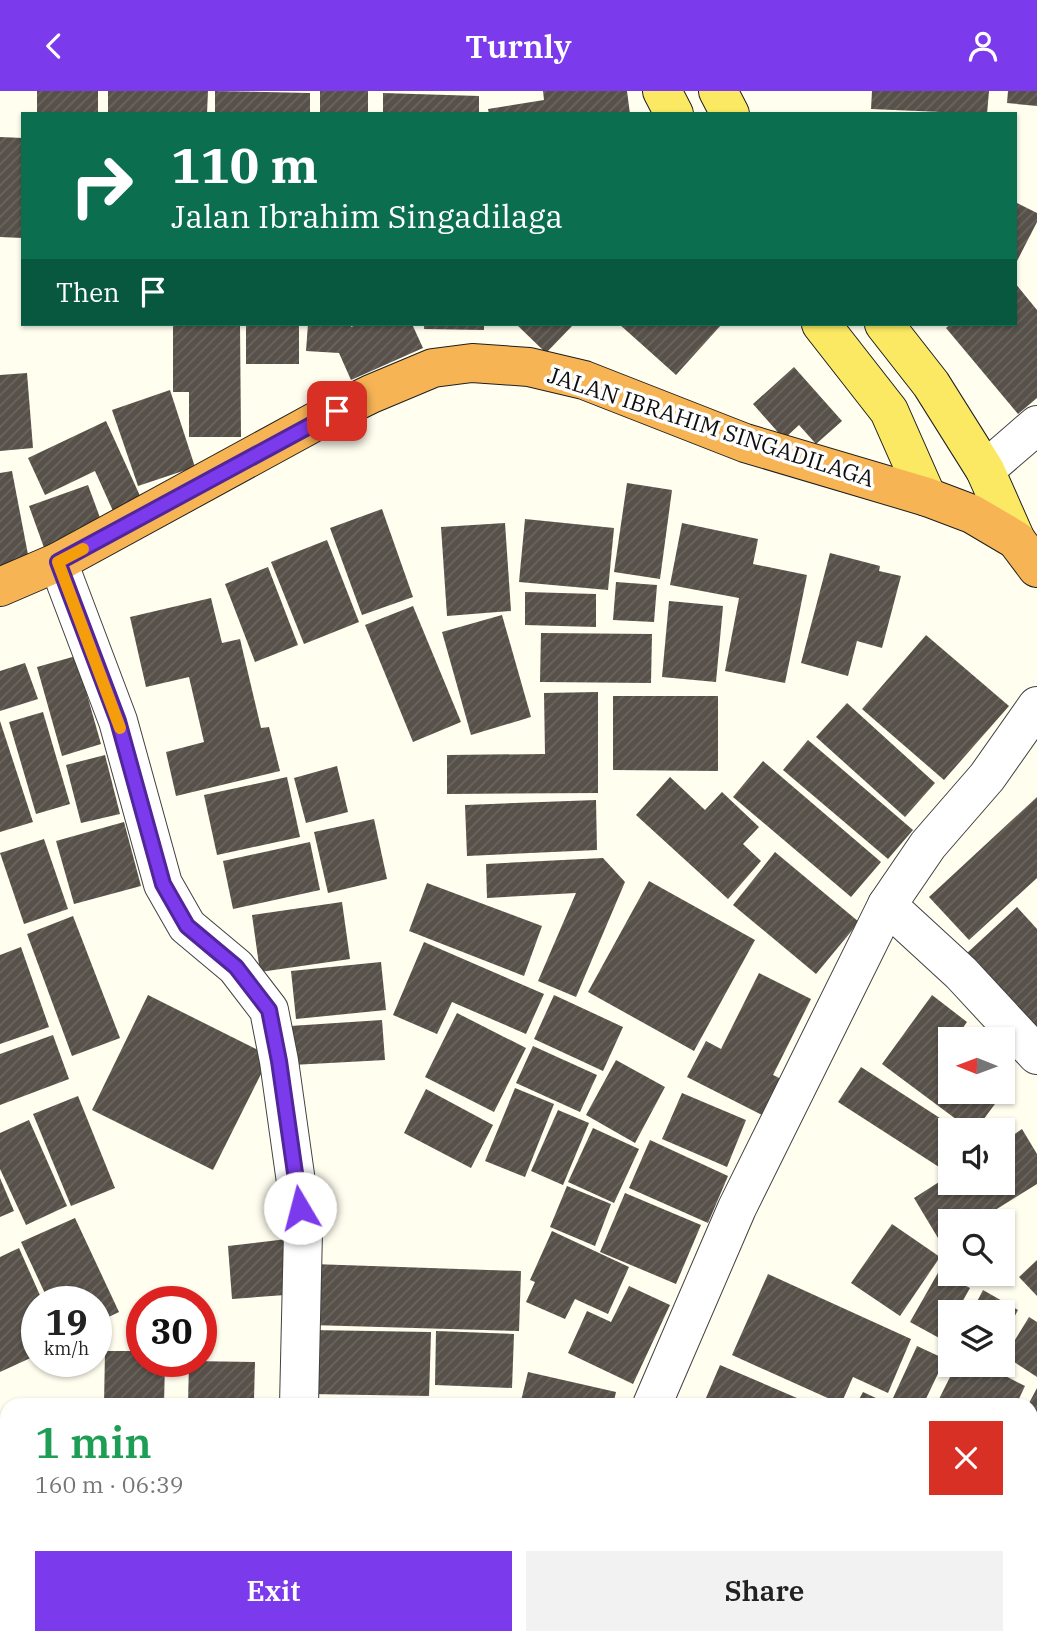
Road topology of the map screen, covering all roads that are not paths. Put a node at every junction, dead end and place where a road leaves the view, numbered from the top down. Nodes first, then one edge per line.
1 (662, 91) edge
2 (718, 91) edge
3 (673, 112) edge
4 (729, 112) edge
5 (823, 326) edge
6 (886, 326) edge
7 (1037, 425) edge
8 (985, 470) junction
9 (927, 497) junction
10 (1026, 554) edge
11 (58, 562) junction
12 (0, 587) edge
13 (1037, 706) edge
14 (887, 905) junction
15 (1037, 1055) edge
16 (299, 1398) edge
17 (655, 1398) edge

1 - 3 main road
2 - 4 main road
5 - 9 main road
6 - 8 main road
7 - 8 street
8 - 10 main road
9 - 10 highway, JALAN IBRAHIM SINGADILAGA
9 - 11 highway, JALAN IBRAHIM SINGADILAGA
11 - 12 highway, JALAN IBRAHIM SINGADILAGA
11 - 16 street
13 - 14 street
14 - 15 street
14 - 17 street

